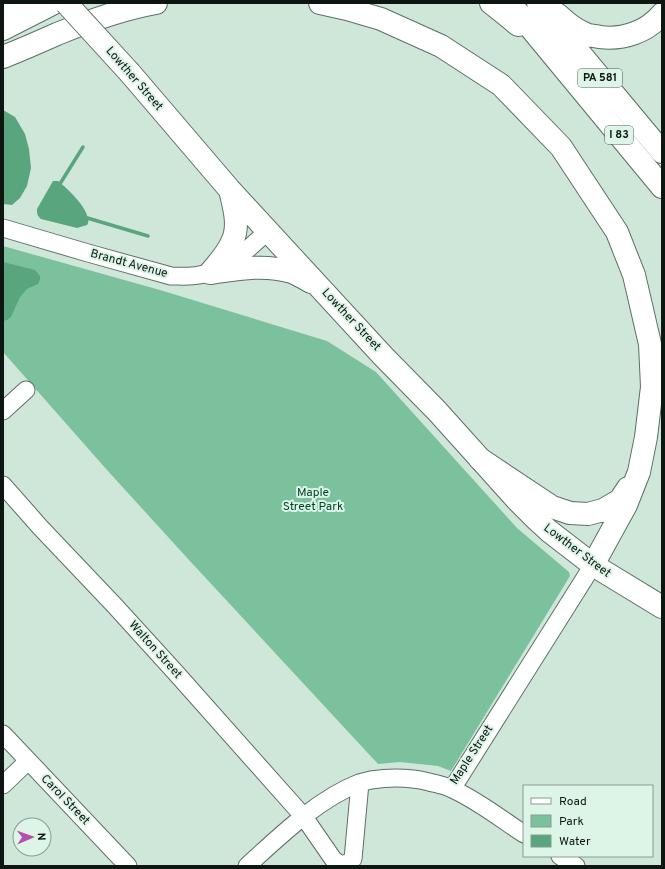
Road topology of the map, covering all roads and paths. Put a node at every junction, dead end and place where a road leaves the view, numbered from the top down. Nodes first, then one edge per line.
1 (18, 3) edge
2 (54, 3) edge
3 (66, 3) edge
4 (156, 3) edge
5 (320, 3) edge
6 (491, 3) edge
7 (510, 3) edge
8 (538, 3) edge
9 (546, 3) edge
10 (3, 10) edge
11 (662, 14) edge
12 (3, 29) edge
13 (3, 57) edge
14 (577, 83) junction
15 (662, 152) edge
16 (662, 187) edge
17 (230, 190) junction
18 (3, 228) edge
19 (268, 231) junction
20 (210, 273) junction
21 (321, 288) junction
22 (26, 390) dead end
23 (3, 411) edge
24 (480, 458) junction
25 (639, 472) junction
26 (3, 485) edge
27 (593, 565) junction
28 (662, 607) edge
29 (3, 734) edge
30 (28, 761) junction
31 (360, 783) junction
32 (3, 785) edge
33 (452, 789) junction
34 (304, 816) junction
35 (523, 833) edge
36 (562, 857) edge
37 (128, 866) edge
38 (248, 866) edge
39 (576, 866) edge

1 - 10 main road
2 - 12 main road
3 - 17 main road, Lowther Street, bridge
4 - 13 main road
5 - 25 main road
6 - 14 main road, I 83
7 - 14 main road, PA 581
8 - 15 main road, PA 581
9 - 11 main road
14 - 16 main road, I 83
17 - 19 main road, Lowther Street
17 - 20 main road
18 - 20 street, Brandt Avenue
19 - 20 street, Brandt Avenue
19 - 21 main road, Lowther Street
20 - 21 main road
21 - 24 main road, Lowther Street
22 - 23 street
24 - 25 main road
24 - 27 main road, Lowther Street
25 - 27 main road
26 - 34 street, Walton Street
27 - 28 main road, Lowther Street
27 - 33 street, Maple Street
29 - 30 street, Carol Street
30 - 32 street
30 - 37 street, Carol Street
31 - 33 street, Maple Street
31 - 34 street, Maple Street
31 - 34 street, Walton Street
33 - 35 street
34 - 38 street, Maple Street
36 - 39 street

